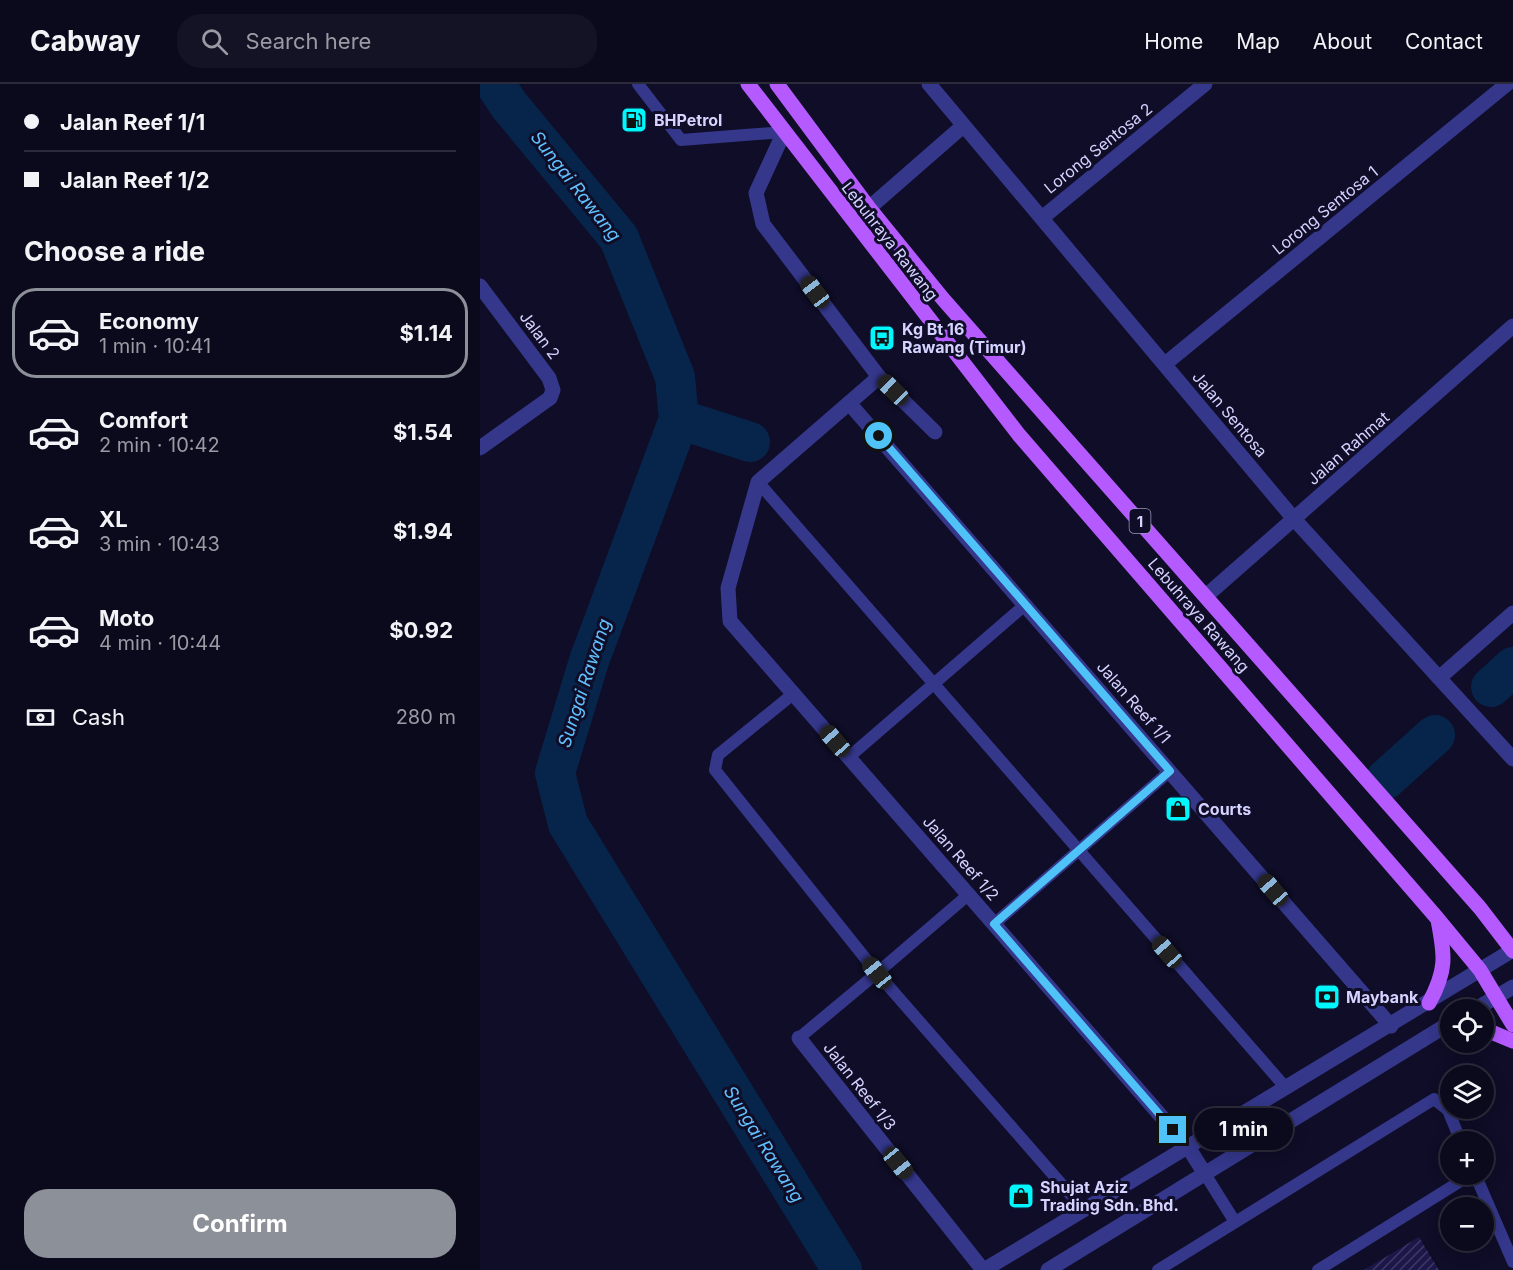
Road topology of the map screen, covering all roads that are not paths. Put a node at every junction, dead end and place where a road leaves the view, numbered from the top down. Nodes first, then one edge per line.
1 (638, 84) edge
2 (748, 84) edge
3 (777, 84) edge
4 (929, 84) edge
5 (1506, 84) edge
6 (1200, 86) edge
7 (963, 126) junction
8 (784, 132) junction
9 (868, 208) junction
10 (1042, 218) junction
11 (480, 286) edge
12 (1513, 326) edge
13 (1165, 364) junction
14 (879, 377) junction
15 (849, 403) junction
16 (935, 432) dead end
17 (480, 448) edge
18 (758, 482) junction
19 (1294, 519) junction
20 (1206, 596) junction
21 (1025, 605) junction
22 (1513, 613) edge
23 (1438, 678) junction
24 (933, 684) junction
25 (793, 694) junction
26 (849, 757) junction
27 (1513, 759) edge
28 (1170, 771) junction
29 (1079, 850) junction
30 (968, 895) junction
31 (1437, 918) junction
32 (994, 924) junction
33 (1513, 951) edge
34 (1480, 970) junction
35 (877, 973) junction
36 (1513, 987) edge
37 (1497, 996) junction
38 (1492, 999) edge
39 (1429, 1003) junction
40 (1513, 1025) edge
41 (1391, 1026) junction
42 (1440, 1029) edge
43 (1494, 1033) edge
44 (799, 1038) joint
45 (1513, 1041) edge
46 (1286, 1088) junction
47 (1457, 1131) edge
48 (1188, 1147) junction
49 (1204, 1174) junction
50 (1455, 1185) edge
51 (1478, 1185) edge
52 (1084, 1210) junction
53 (1235, 1222) junction
54 (1513, 1262) edge
55 (983, 1270) edge
56 (1048, 1270) edge
57 (1158, 1270) edge
58 (1318, 1270) edge

1 - 8 lane
2 - 8 main road, Lebuhraya Rawang / 1
3 - 9 main road, Lebuhraya Rawang / 1
4 - 7 street, Jalan Sentosa
5 - 13 street, Lorong Sentosa 1
6 - 10 street, Lorong Sentosa 2
7 - 9 street
7 - 10 street, Jalan Sentosa
8 - 14 street
8 - 31 main road, Lebuhraya Rawang / 1
9 - 20 main road, Lebuhraya Rawang / 1
10 - 13 street, Jalan Sentosa
11 - 17 street, Jalan 2
12 - 19 street, Jalan Rahmat
13 - 19 street, Jalan Sentosa
14 - 15 street
14 - 16 street
15 - 18 street
15 - 21 street, Jalan Reef 1/1
18 - 24 lane
18 - 25 street, Jalan Reef 1/2
19 - 20 street, Jalan Rahmat
19 - 23 street, Jalan Sentosa
20 - 33 main road, Lebuhraya Rawang / 1
21 - 24 lane
21 - 28 street, Jalan Reef 1/1
22 - 23 street
23 - 27 street, Jalan Sentosa
24 - 26 lane
24 - 29 lane
25 - 26 street, Jalan Reef 1/2
25 - 35 lane
26 - 30 street, Jalan Reef 1/2
28 - 29 lane
28 - 41 street, Jalan Reef 1/1
29 - 32 lane
29 - 46 lane
30 - 32 street, Jalan Reef 1/2
30 - 35 lane
31 - 34 main road, Lebuhraya Rawang / 1
31 - 39 main road
32 - 48 street, Jalan Reef 1/2
33 - 34 street
34 - 37 main road, Lebuhraya Rawang / 1
34 - 39 street
35 - 44 lane
35 - 52 lane
36 - 37 street
37 - 38 street
37 - 40 main road, Lebuhraya Rawang / 1
39 - 41 street
41 - 46 street
42 - 49 street
43 - 45 main road
44 - 55 street, Jalan Reef 1/3
46 - 48 street
47 - 53 lane
48 - 49 street, Jalan Reef 1/2
48 - 52 street
49 - 53 lane
49 - 56 street
50 - 58 lane
51 - 54 lane
52 - 55 street
53 - 57 lane

